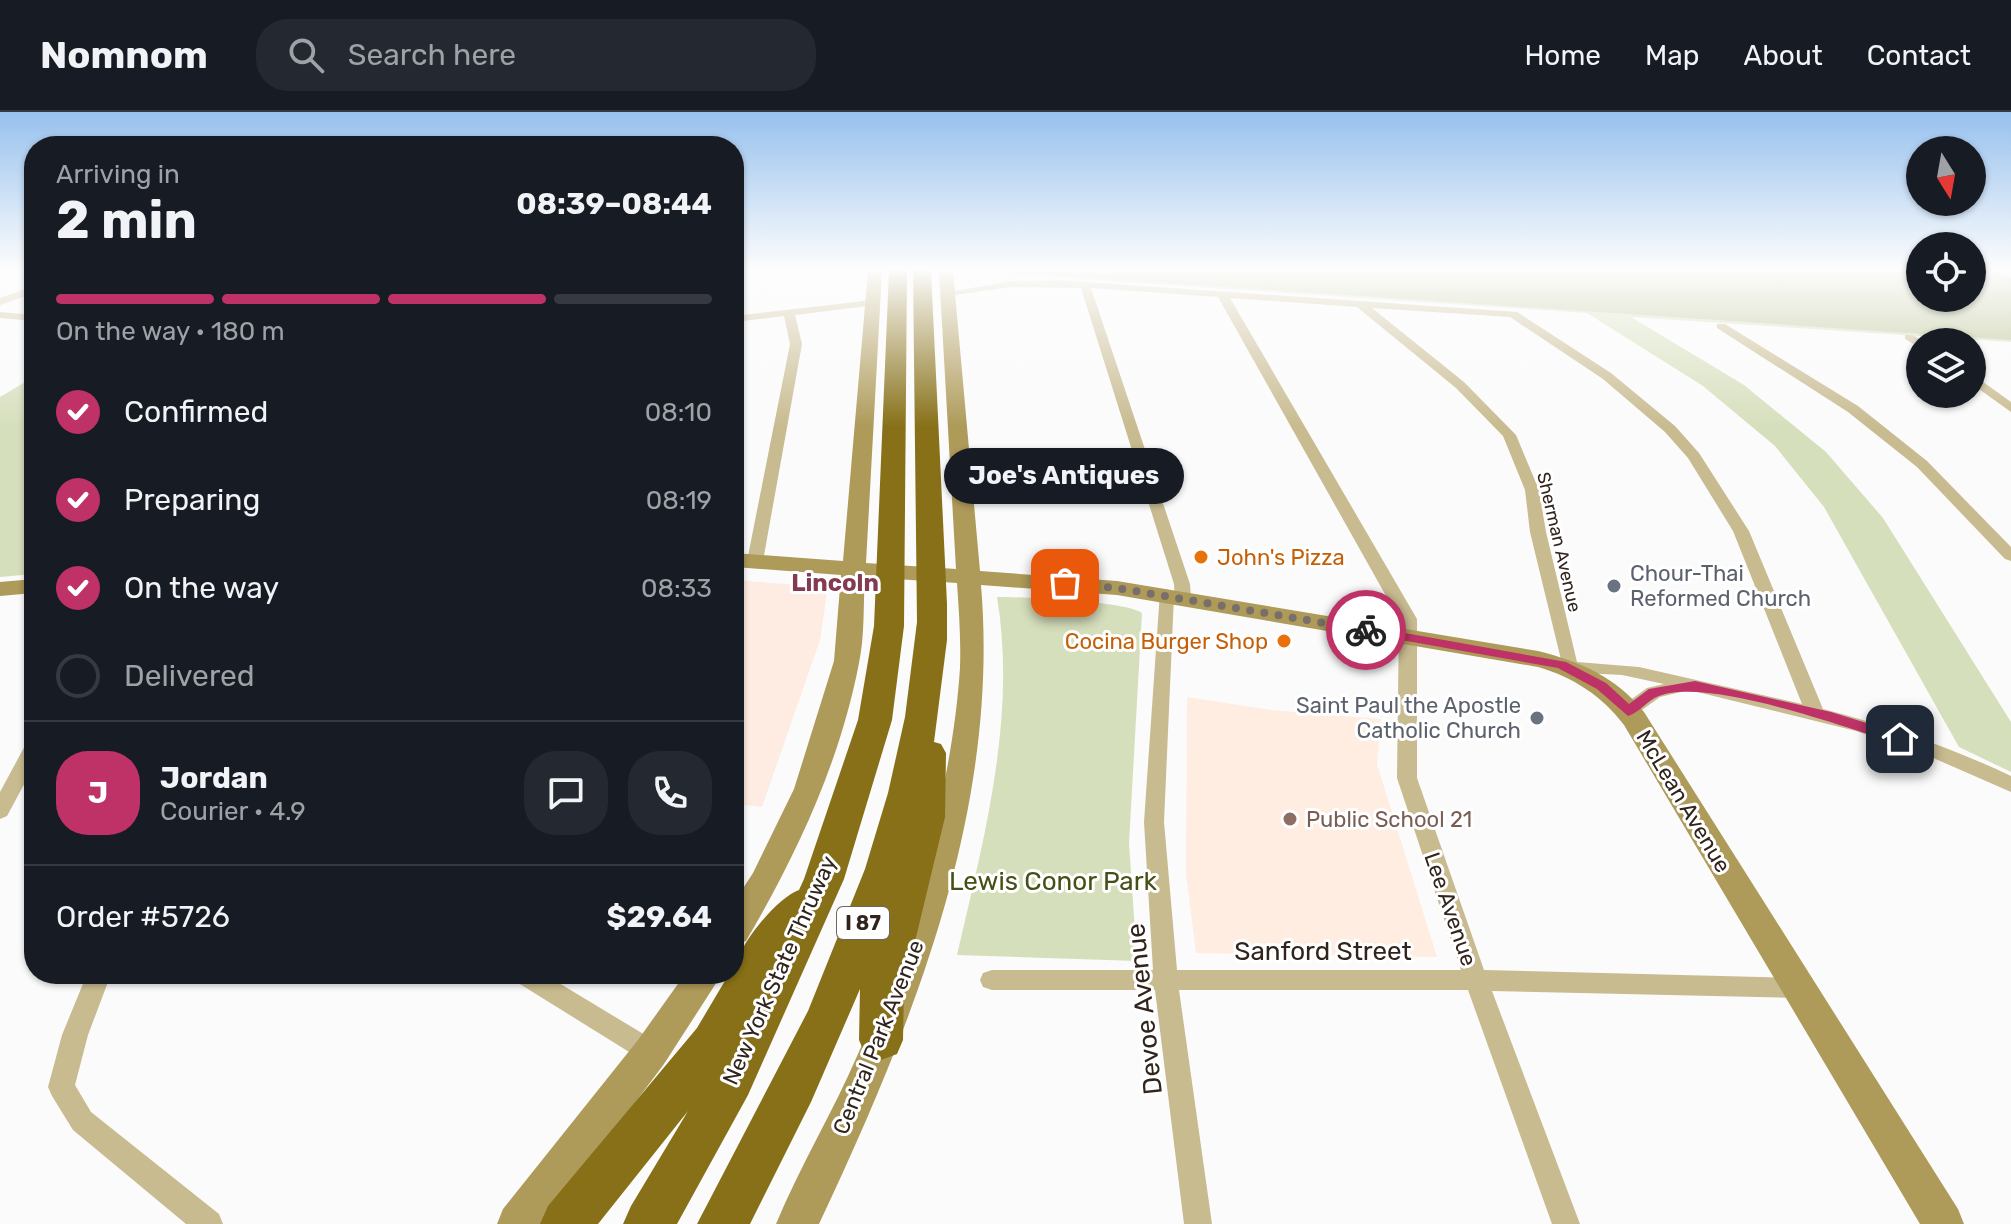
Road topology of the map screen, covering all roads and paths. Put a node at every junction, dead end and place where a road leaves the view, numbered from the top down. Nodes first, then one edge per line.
1 (791, 323) edge
2 (871, 323) edge
3 (897, 323) edge
4 (939, 323) edge
5 (944, 323) edge
6 (1097, 323) edge
7 (1239, 323) edge
8 (1384, 323) edge
9 (1526, 323) edge
10 (1721, 326) dead end
11 (1986, 389) edge
12 (2011, 408) edge
13 (2011, 556) edge
14 (744, 560) edge
15 (862, 569) junction
16 (961, 575) junction
17 (24, 587) edge
18 (0, 589) edge
19 (1174, 598) junction
20 (1409, 637) junction
21 (1570, 668) junction
22 (927, 682) junction
23 (1695, 685) junction
24 (1628, 711) junction
25 (1815, 712) junction
26 (17, 774) edge
27 (2011, 785) edge
28 (0, 811) edge
29 (824, 879) junction
30 (744, 915) edge
31 (992, 980) dead end
32 (1166, 980) junction
33 (1476, 980) junction
34 (95, 984) edge
35 (539, 984) edge
36 (698, 984) edge
37 (1798, 988) junction
38 (881, 1040) junction
39 (651, 1052) junction
40 (209, 1224) edge
41 (518, 1224) edge
42 (566, 1224) edge
43 (649, 1224) edge
44 (723, 1224) edge
45 (797, 1224) edge
46 (1198, 1224) edge
47 (1566, 1224) edge
48 (1943, 1224) edge

1 - 14 street
2 - 15 main road
3 - 29 highway, New York State Thruway / I 87
4 - 22 highway, I 87
5 - 16 main road, Central Park Avenue
6 - 19 street, Devoe Avenue
7 - 20 street, Lee Avenue
8 - 21 street, Sherman Avenue
9 - 25 street
10 - 13 street
11 - 12 street
14 - 15 main road, McLean Avenue
15 - 16 main road, McLean Avenue
15 - 30 main road
16 - 19 main road, McLean Avenue
16 - 38 main road, Central Park Avenue
17 - 18 main road
19 - 20 main road, McLean Avenue
19 - 32 street, Devoe Avenue
20 - 21 main road, McLean Avenue
20 - 33 street, Lee Avenue
21 - 23 street
21 - 24 main road, McLean Avenue
22 - 38 highway
22 - 44 highway, I 87
23 - 24 street
23 - 25 street
24 - 37 main road, McLean Avenue
25 - 27 street
26 - 28 street
29 - 42 highway
29 - 43 highway, New York State Thruway / I 87
31 - 32 street, Sanford Street
32 - 33 street, Sanford Street
32 - 46 street, Devoe Avenue
33 - 37 street, Sanford Street
33 - 47 street, Lee Avenue
34 - 40 street
35 - 39 street
36 - 39 main road
37 - 48 main road, McLean Avenue
38 - 45 main road, Central Park Avenue
39 - 41 main road

